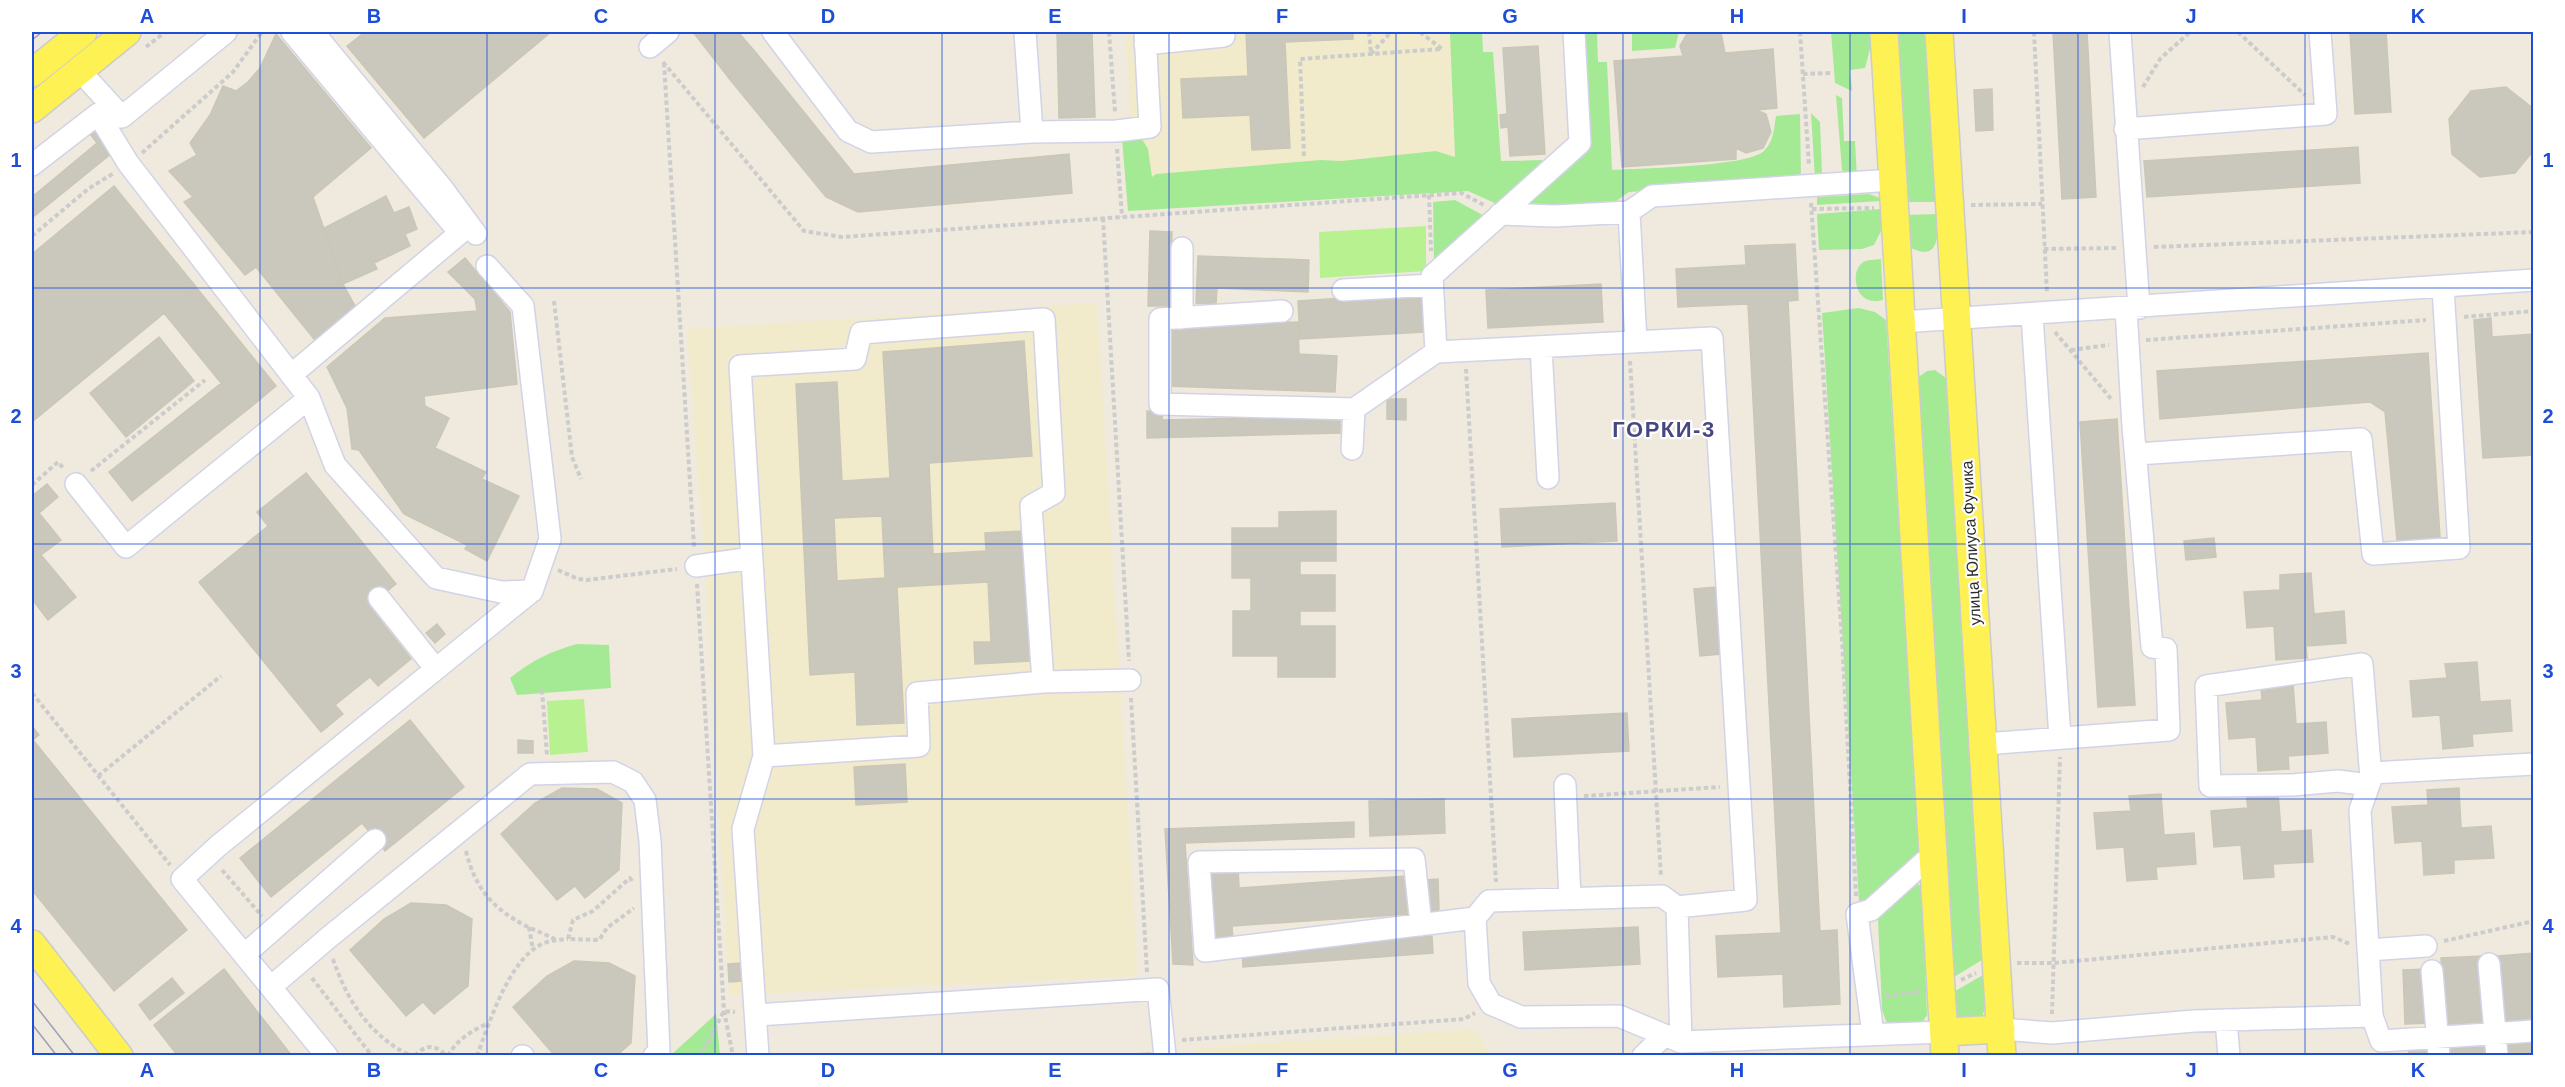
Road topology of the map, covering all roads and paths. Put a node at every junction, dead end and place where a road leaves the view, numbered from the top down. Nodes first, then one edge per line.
1 (127, 32) edge
2 (226, 32) edge
3 (262, 32) edge
4 (292, 32) edge
5 (313, 32) edge
6 (668, 32) edge
7 (773, 32) edge
8 (1025, 32) edge
9 (1369, 32) edge
10 (1392, 32) edge
11 (1420, 32) edge
12 (1574, 32) edge
13 (1800, 32) edge
14 (1884, 32) edge
15 (1939, 32) edge
16 (2034, 32) edge
17 (2120, 32) edge
18 (2190, 32) edge
19 (2238, 32) edge
20 (2320, 32) edge
21 (1224, 36) dead end
22 (76, 37) edge
23 (1145, 38) edge
24 (650, 47) joint
25 (1371, 54) junction
26 (32, 72) edge
27 (80, 72) junction
28 (1830, 73) dead end
29 (1803, 74) junction
30 (2142, 89) dead end
31 (32, 109) edge
32 (98, 114) junction
33 (2326, 114) junction
34 (122, 117) junction
35 (2125, 129) junction
36 (1032, 132) junction
37 (1304, 156) dead end
38 (128, 164) junction
39 (32, 165) edge
40 (1893, 180) junction
41 (1811, 186) junction
42 (1429, 195) junction
43 (1629, 212) junction
44 (1500, 214) junction
45 (1103, 218) junction
46 (2534, 232) edge
47 (476, 234) dead end
48 (32, 236) edge
49 (1182, 248) dead end
50 (2134, 248) junction
51 (2044, 249) junction
52 (488, 266) dead end
53 (1432, 280) junction
54 (2534, 280) edge
55 (2443, 288) junction
56 (1343, 290) dead end
57 (554, 301) dead end
58 (2132, 308) junction
59 (1282, 311) dead end
60 (2534, 311) edge
61 (2040, 314) junction
62 (1182, 318) junction
63 (2445, 318) junction
64 (1958, 319) junction
65 (1901, 322) junction
66 (1633, 342) junction
67 (2128, 342) junction
68 (1541, 347) junction
69 (1465, 350) junction
70 (2071, 350) junction
71 (1436, 352) junction
72 (291, 375) junction
73 (205, 380) dead end
74 (309, 398) junction
75 (1354, 409) junction
76 (2133, 426) junction
77 (1352, 449) dead end
78 (2137, 454) junction
79 (1548, 478) dead end
80 (581, 479) dead end
81 (76, 484) junction
82 (32, 485) edge
83 (752, 558) junction
84 (541, 562) junction
85 (696, 566) joint
86 (532, 591) junction
87 (379, 598) dead end
88 (435, 668) junction
89 (221, 676) dead end
90 (1130, 680) junction
91 (1043, 682) junction
92 (542, 690) dead end
93 (32, 693) edge
94 (2060, 738) junction
95 (1984, 744) junction
96 (764, 756) junction
97 (2534, 764) edge
98 (548, 773) junction
99 (98, 776) junction
100 (2370, 779) junction
101 (1739, 786) junction
102 (1565, 791) joint
103 (1656, 791) junction
104 (375, 840) dead end
105 (464, 842) dead end
106 (1933, 854) junction
107 (182, 879) junction
108 (1570, 899) junction
109 (1497, 901) junction
110 (1670, 901) junction
111 (644, 903) junction
112 (1857, 914) junction
113 (1475, 918) junction
114 (2534, 921) edge
115 (1421, 925) junction
116 (529, 927) junction
117 (328, 938) junction
118 (568, 939) junction
119 (556, 940) junction
120 (32, 944) edge
121 (2426, 946) joint
122 (533, 950) junction
123 (2367, 950) junction
124 (244, 955) junction
125 (2054, 963) junction
126 (2489, 964) dead end
127 (2432, 971) dead end
128 (272, 987) junction
129 (1148, 990) junction
130 (1491, 1004) junction
131 (724, 1011) dead end
132 (756, 1016) junction
133 (2372, 1016) junction
134 (2226, 1020) junction
135 (490, 1023) junction
136 (2534, 1031) edge
137 (2052, 1033) junction
138 (2495, 1033) junction
139 (1874, 1034) junction
140 (1673, 1038) junction
141 (2002, 1042) edge
142 (1944, 1044) edge
143 (2438, 1046) edge
144 (1164, 1048) edge
145 (119, 1056) edge
146 (327, 1056) edge
147 (413, 1056) edge
148 (447, 1056) edge
149 (477, 1056) edge
150 (654, 1056) edge
151 (700, 1056) edge
152 (758, 1056) edge
153 (1644, 1056) edge
154 (2229, 1056) edge
155 (2496, 1056) edge

1 - 27 main road
2 - 34 street
3 - 38 path
4 - 72 street
5 - 47 street
6 - 24 street
7 - 36 street
8 - 36 street
9 - 25 path
10 - 25 path
11 - 25 path
12 - 44 street
13 - 29 path
14 - 40 main road
15 - 64 main road, улица Юлиуса Фучика
16 - 51 path
17 - 35 street
18 - 30 path
19 - 33 path
20 - 33 street
21 - 23 street
22 - 26 main road
23 - 36 street
24 - 45 path
25 - 37 path
27 - 31 main road
27 - 34 street
28 - 29 path
29 - 41 path
32 - 34 street
32 - 38 street
32 - 39 street
33 - 35 street
35 - 50 street
38 - 48 path
38 - 72 street
40 - 41 street
40 - 65 main road
41 - 43 street
41 - 112 path
42 - 44 path
42 - 45 path
42 - 53 path
43 - 44 street
43 - 66 street
44 - 53 street
45 - 90 path
46 - 50 path
49 - 62 street
50 - 51 path
50 - 58 street
51 - 61 path
52 - 84 street
53 - 56 street
53 - 71 street
54 - 55 street
55 - 58 street
55 - 63 street
57 - 80 path
58 - 61 street
58 - 67 street
59 - 62 street
60 - 63 path
61 - 64 street
61 - 70 path
61 - 94 street
62 - 75 street
63 - 67 path
63 - 78 street
64 - 65 street
64 - 95 main road, улица Юлиуса Фучика
65 - 106 main road
66 - 68 street
66 - 101 street
66 - 103 path
67 - 70 path
67 - 76 street
68 - 69 street
68 - 79 street
69 - 71 street
69 - 109 path
70 - 76 path
71 - 75 street
72 - 74 street
73 - 81 path
74 - 81 street
74 - 86 street
75 - 77 street
76 - 78 street
78 - 94 street
81 - 82 path
83 - 85 street
83 - 91 street
83 - 96 street
84 - 85 path
84 - 86 street
86 - 88 street
87 - 88 street
88 - 107 street
89 - 99 path
90 - 91 street
90 - 129 path
91 - 96 street
92 - 98 path
93 - 99 path
94 - 95 street
94 - 125 path
95 - 141 main road, улица Юлиуса Фучика
96 - 132 street
97 - 100 street
98 - 111 street
98 - 117 street
99 - 107 path
100 - 100 street
100 - 123 street
101 - 103 path
101 - 110 street
102 - 103 path
102 - 108 street
103 - 110 path
104 - 124 street
105 - 116 path
106 - 112 street
106 - 142 main road
107 - 124 street
108 - 109 street
108 - 110 street
109 - 113 street
110 - 140 street
111 - 118 path
111 - 118 path
111 - 150 street
112 - 139 street
113 - 115 street
113 - 130 street
114 - 121 path
115 - 115 street
116 - 119 path
116 - 122 path
117 - 128 street
117 - 147 path
118 - 119 path
119 - 122 path
120 - 145 main road
121 - 123 street
122 - 135 path
123 - 125 path
123 - 133 street
124 - 128 street
125 - 137 path
126 - 138 street
127 - 143 street
128 - 146 street
129 - 132 street
129 - 144 street
130 - 140 street
130 - 144 path
131 - 151 path
132 - 152 street
133 - 134 street
133 - 143 street
134 - 137 street
134 - 154 street
135 - 148 path
135 - 149 path
136 - 138 street
137 - 141 street
138 - 143 street
138 - 155 street
139 - 140 street
139 - 142 street
140 - 153 street
141 - 142 main road
147 - 148 path

